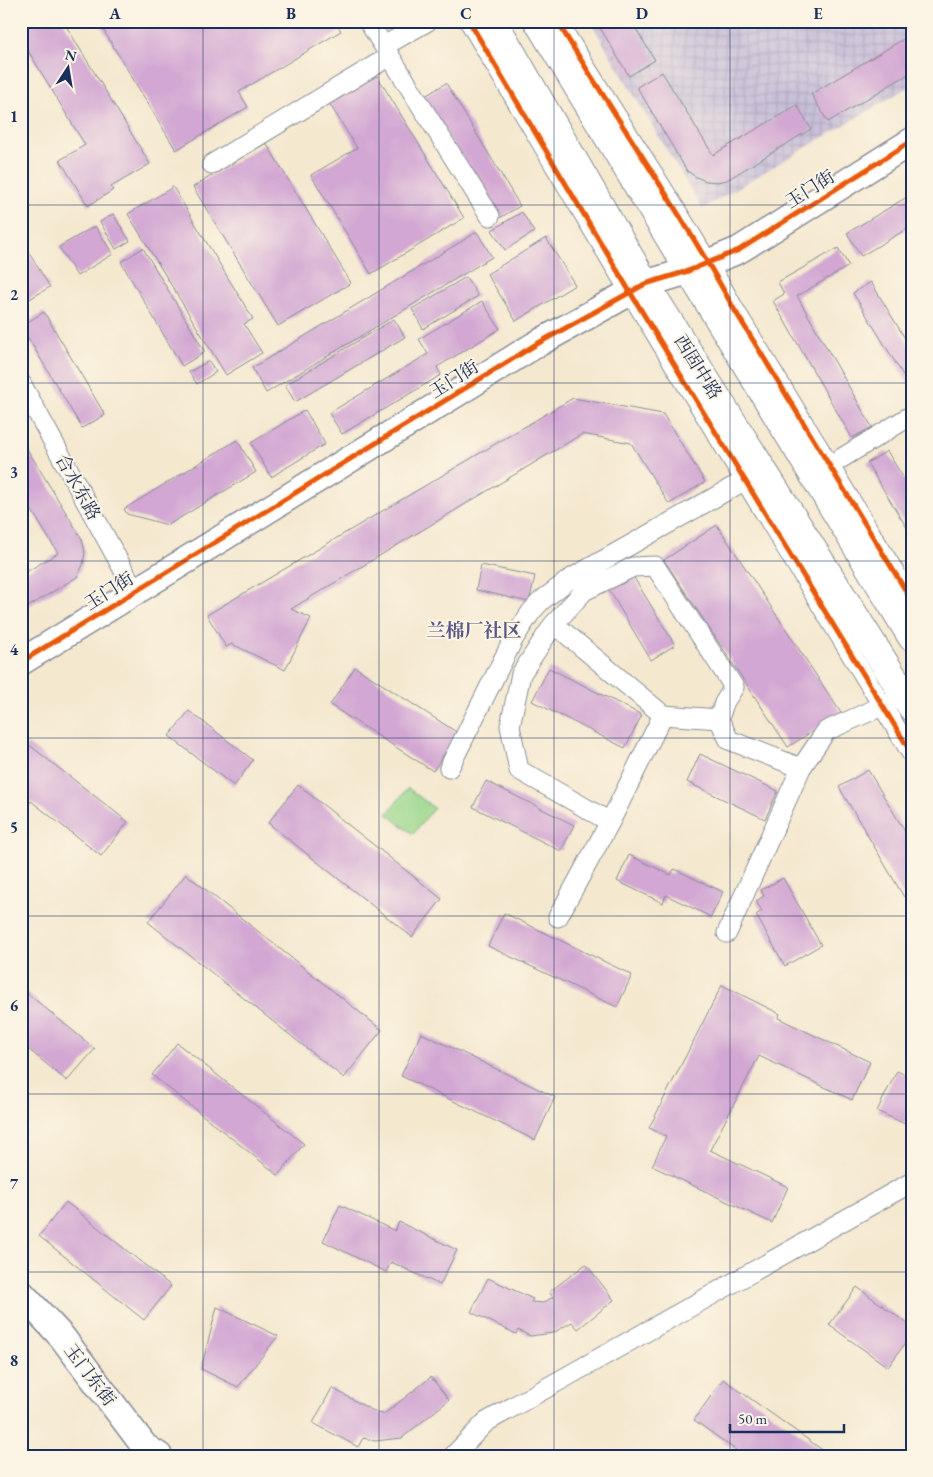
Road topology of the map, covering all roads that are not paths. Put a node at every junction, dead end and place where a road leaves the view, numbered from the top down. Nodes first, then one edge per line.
1 (368, 21) edge
2 (428, 21) edge
3 (469, 21) edge
4 (493, 21) edge
5 (538, 21) edge
6 (557, 21) edge
7 (387, 51) junction
8 (912, 142) edge
9 (212, 164) dead end
10 (490, 216) dead end
11 (698, 266) junction
12 (638, 288) junction
13 (21, 384) edge
14 (912, 415) edge
15 (822, 470) junction
16 (754, 475) junction
17 (135, 591) junction
18 (912, 601) edge
19 (553, 625) junction
20 (912, 636) edge
21 (21, 662) edge
22 (900, 703) edge
23 (663, 715) junction
24 (719, 719) junction
25 (912, 754) edge
26 (449, 768) dead end
27 (801, 768) junction
28 (610, 822) junction
29 (558, 916) dead end
30 (728, 933) dead end
31 (912, 1182) edge
32 (21, 1293) edge
33 (159, 1456) edge
34 (453, 1456) edge

1 - 7 street
2 - 7 street
3 - 12 street
4 - 12 main road, 西固中路
5 - 11 main road
6 - 11 street
7 - 9 street
7 - 10 street
8 - 11 street, 玉门街
11 - 12 street, 玉门街
11 - 15 main road
12 - 16 main road, 西固中路
12 - 17 street, 玉门街
13 - 17 street, 合水东路
14 - 15 street
15 - 18 street
15 - 20 main road
16 - 22 main road, 西固中路
16 - 26 street
17 - 21 street, 玉门街
19 - 23 street
19 - 24 street
19 - 28 street
22 - 25 street
22 - 27 street
23 - 24 street
23 - 28 street
24 - 27 street
27 - 30 street
28 - 29 street
31 - 34 street
32 - 33 street, 玉门东街

